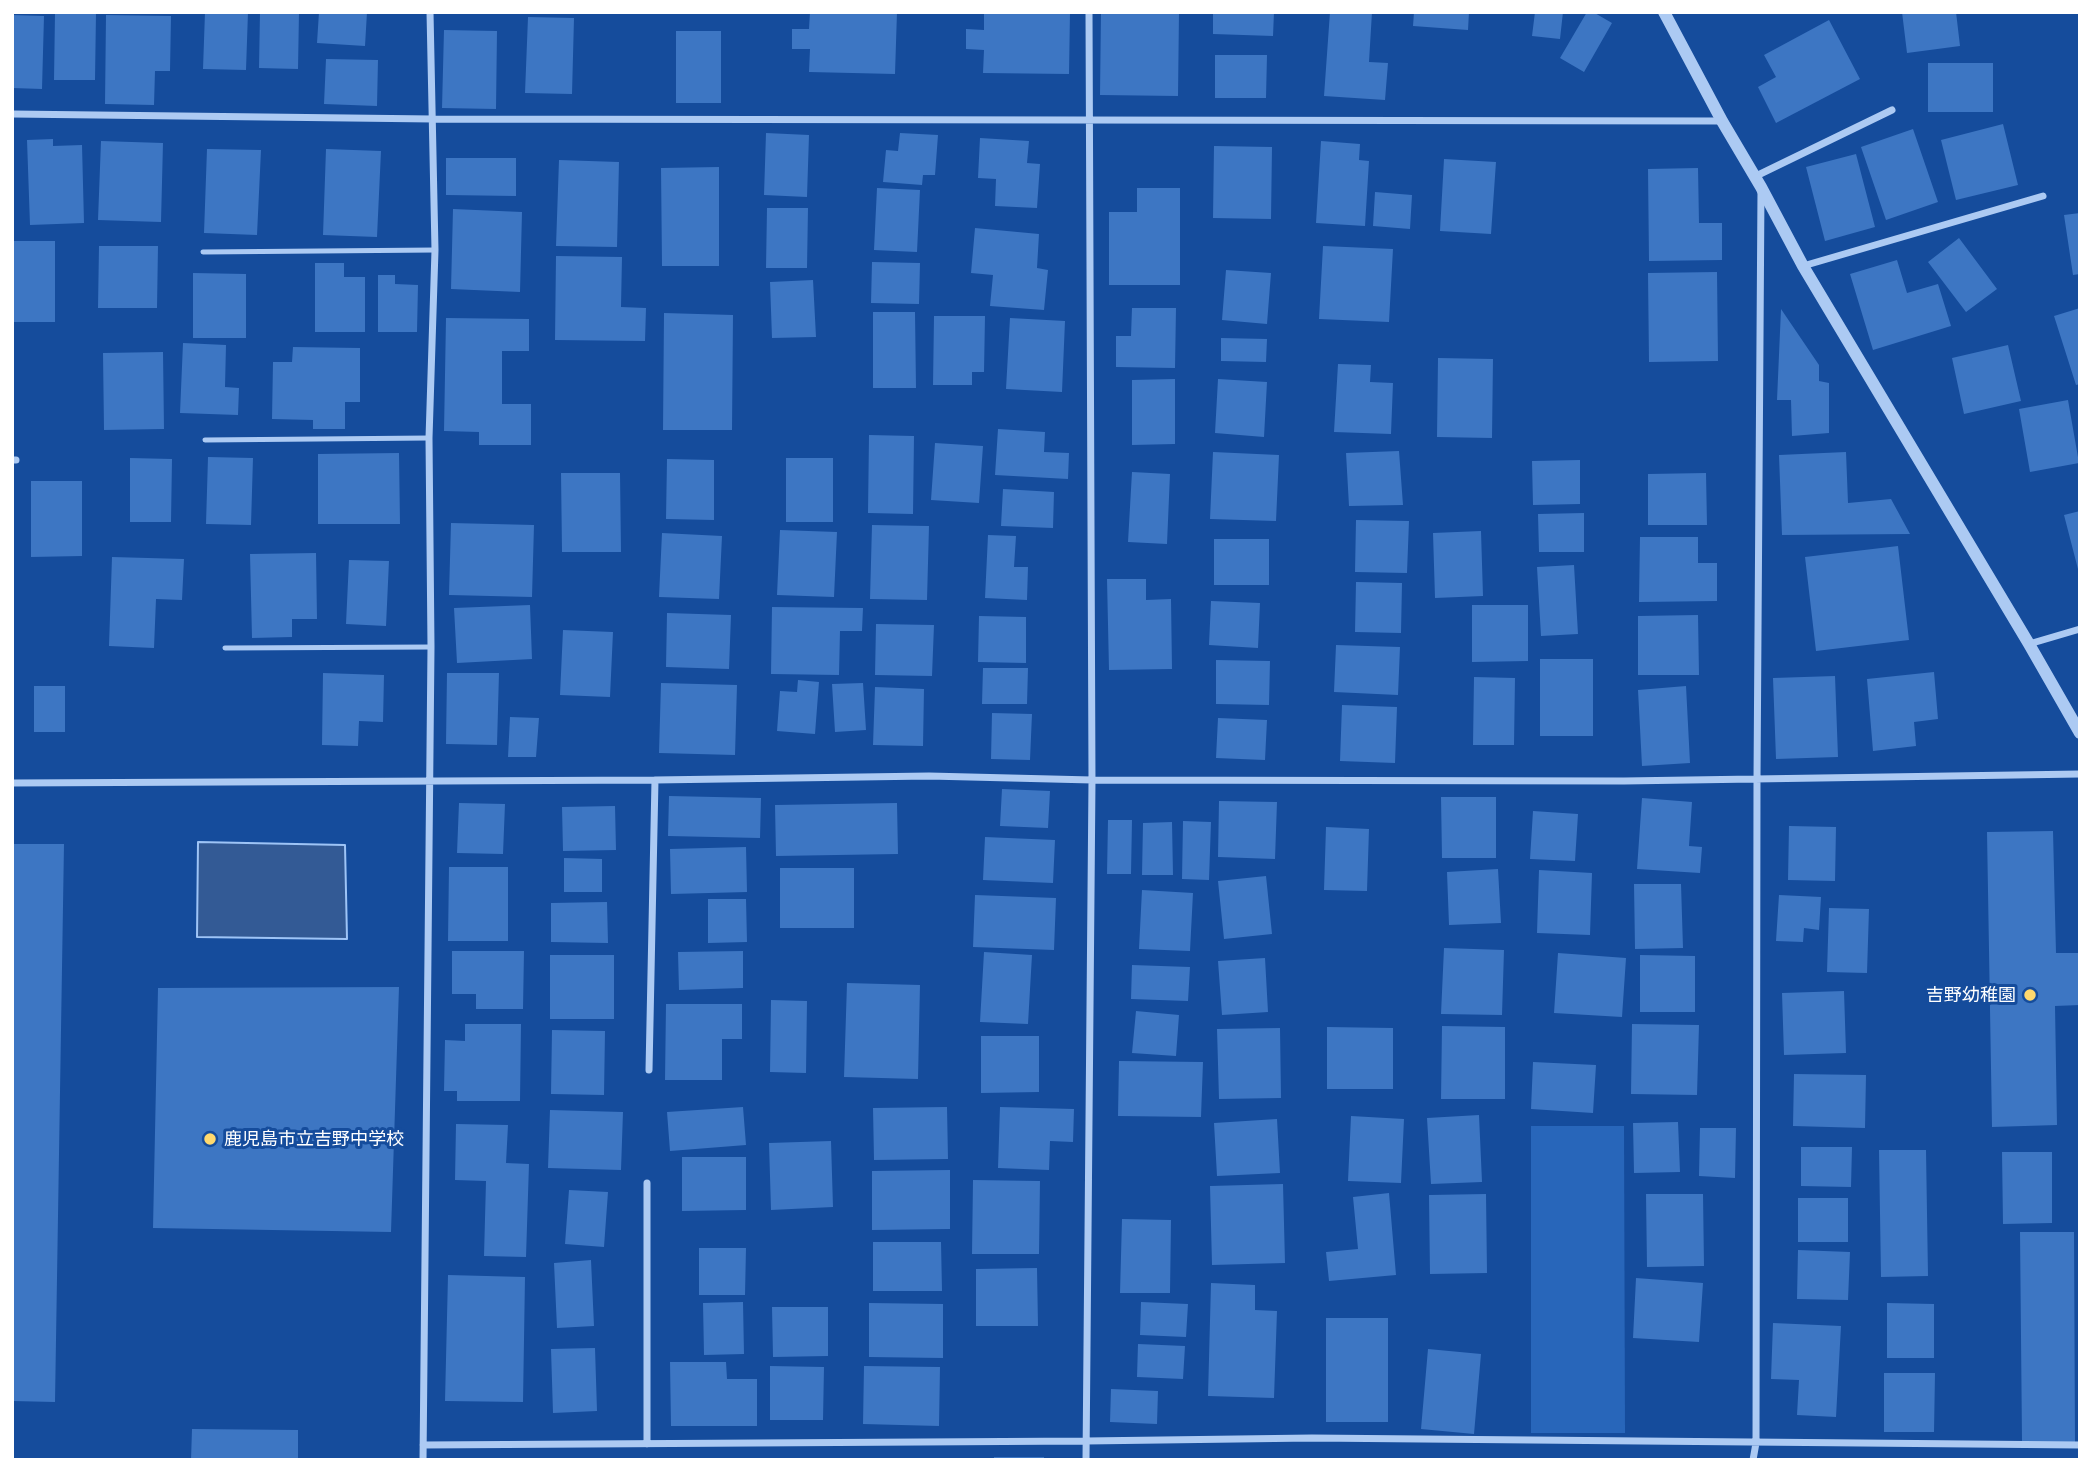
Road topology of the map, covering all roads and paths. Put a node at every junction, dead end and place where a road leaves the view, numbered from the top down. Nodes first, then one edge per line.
1 (430, 12) edge
2 (1089, 12) edge
3 (1664, 12) edge
4 (1892, 110) dead end
5 (12, 114) edge
6 (433, 119) junction
7 (1090, 121) junction
8 (1721, 121) junction
9 (1758, 182) junction
10 (2043, 196) dead end
11 (435, 250) junction
12 (203, 252) dead end
13 (1803, 266) junction
14 (429, 438) junction
15 (205, 440) dead end
16 (2080, 629) edge
17 (2029, 644) junction
18 (430, 647) junction
19 (225, 648) dead end
20 (2080, 733) edge
21 (2080, 774) edge
22 (1757, 779) junction
23 (655, 780) junction
24 (1092, 780) junction
25 (429, 782) junction
26 (12, 783) edge
27 (649, 1070) dead end
28 (648, 1183) dead end
29 (1086, 1441) junction
30 (1756, 1443) junction
31 (647, 1444) junction
32 (423, 1445) junction
33 (2080, 1445) edge
34 (423, 1460) edge
35 (1086, 1460) edge
36 (1753, 1460) edge

1 - 6 street
2 - 7 street
3 - 8 street
4 - 9 street
5 - 6 street
6 - 7 street
6 - 11 street
7 - 8 street
7 - 24 street
8 - 9 street
9 - 13 street
9 - 22 street
10 - 13 street
11 - 12 lane
11 - 14 street
13 - 17 street
14 - 15 lane
14 - 18 street
16 - 17 street
17 - 20 street
18 - 19 lane
18 - 25 street
21 - 22 street
22 - 24 street
22 - 30 street
23 - 24 street
23 - 25 street
23 - 27 street
24 - 29 street
25 - 26 street
25 - 32 street
28 - 31 street
29 - 30 street
29 - 31 street
29 - 35 street
30 - 33 street
30 - 36 street
31 - 32 street
32 - 34 street

